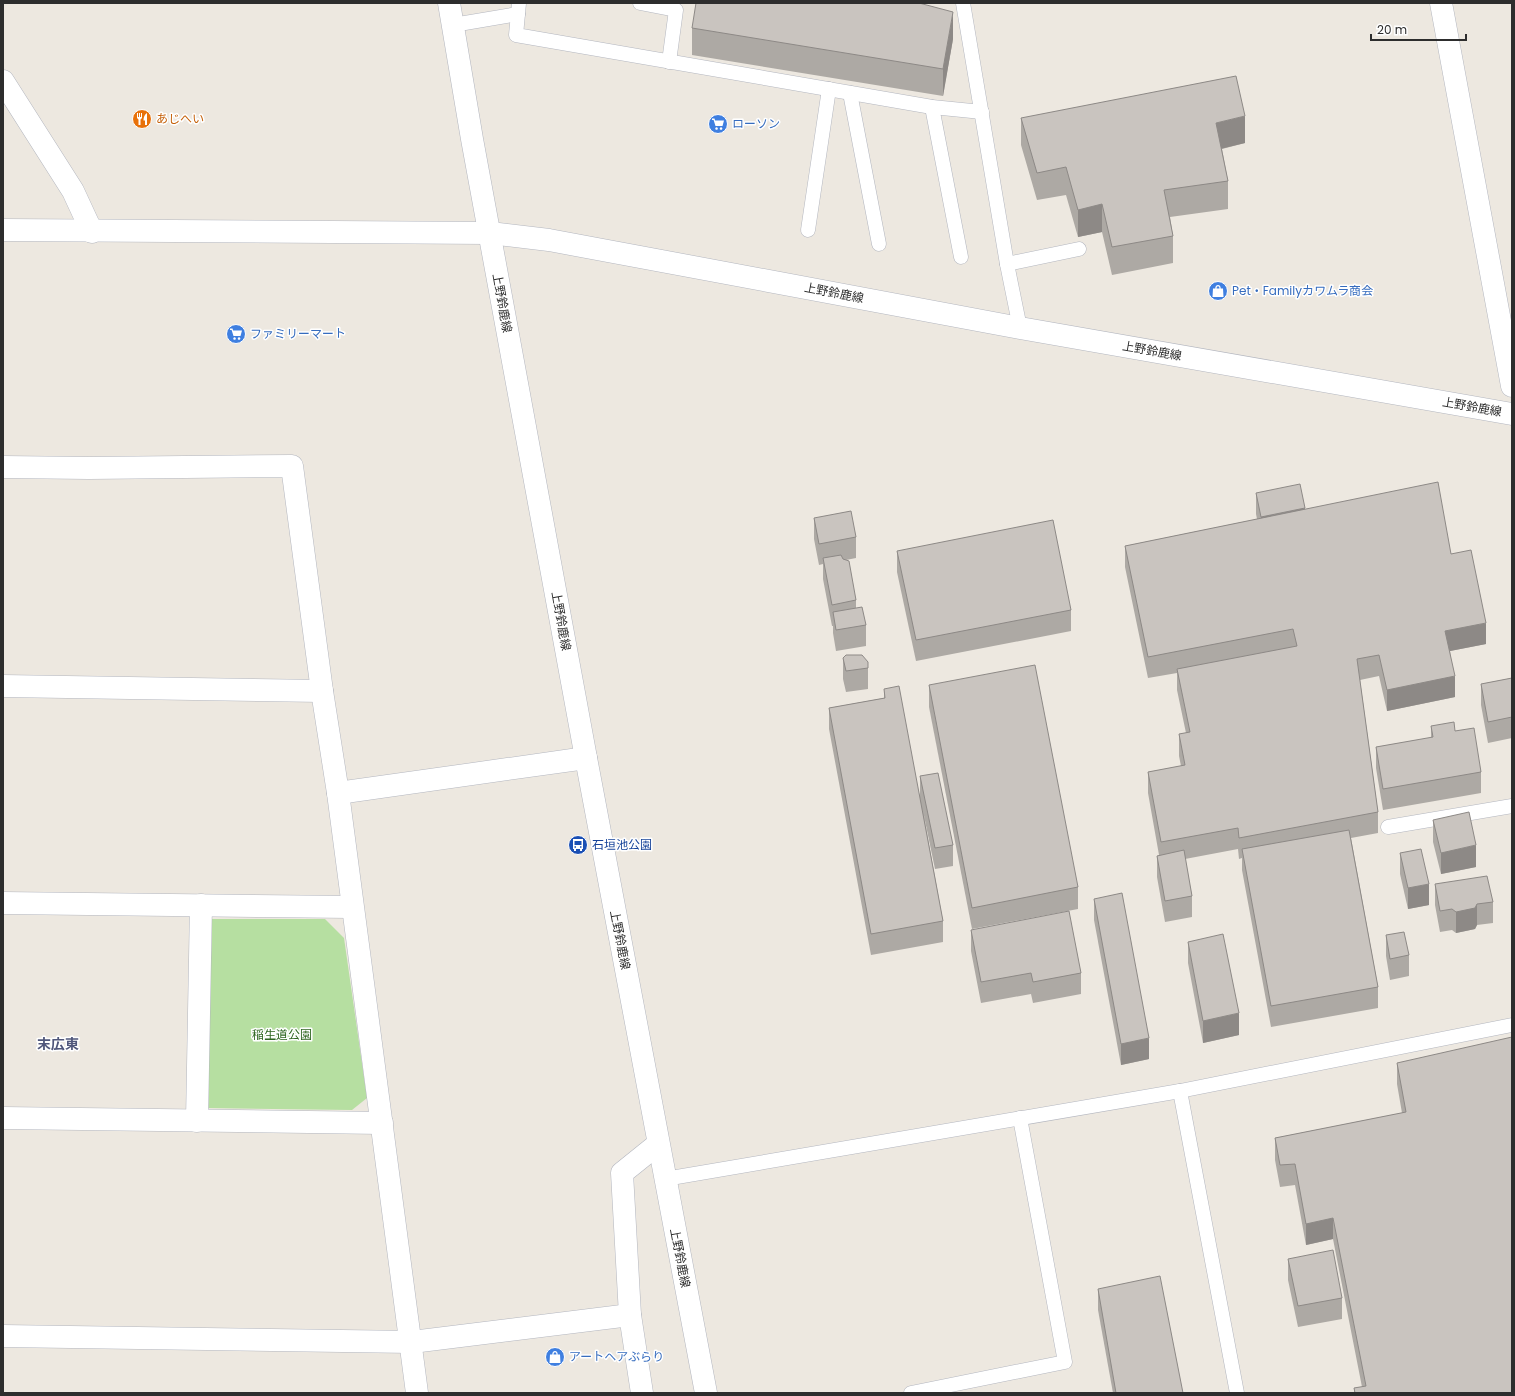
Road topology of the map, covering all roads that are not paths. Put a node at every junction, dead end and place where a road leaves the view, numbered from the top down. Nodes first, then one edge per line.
1 (449, 3) edge
2 (640, 3) edge
3 (963, 3) edge
4 (1441, 3) edge
5 (513, 9) edge
6 (453, 25) junction
7 (668, 62) junction
8 (3, 81) edge
9 (829, 89) junction
10 (850, 93) junction
11 (932, 107) junction
12 (982, 112) junction
13 (3, 230) edge
14 (808, 230) dead end
15 (92, 232) junction
16 (490, 233) junction
17 (879, 244) dead end
18 (1079, 249) dead end
19 (960, 257) dead end
20 (1007, 264) junction
21 (1020, 328) junction
22 (1512, 386) edge
23 (1512, 414) edge
24 (3, 466) edge
25 (3, 686) edge
26 (322, 691) junction
27 (586, 758) junction
28 (338, 793) junction
29 (1512, 806) edge
30 (1388, 827) dead end
31 (3, 903) edge
32 (201, 905) junction
33 (352, 907) junction
34 (1512, 1025) edge
35 (1180, 1091) junction
36 (3, 1118) edge
37 (1020, 1118) junction
38 (197, 1121) junction
39 (382, 1123) junction
40 (658, 1144) junction
41 (665, 1179) junction
42 (630, 1315) junction
43 (3, 1336) edge
44 (412, 1342) junction
45 (417, 1393) edge
46 (642, 1393) edge
47 (706, 1393) edge
48 (911, 1393) edge
49 (1237, 1393) edge

1 - 6 street
2 - 7 lane
3 - 12 lane
4 - 22 street
5 - 6 lane
5 - 7 lane
6 - 16 street
7 - 9 lane
8 - 15 street
9 - 10 lane
9 - 14 lane
10 - 11 lane
10 - 17 lane
11 - 12 lane
11 - 19 lane
12 - 20 lane
13 - 15 street
15 - 16 street
16 - 21 street, 上野鈴鹿線
16 - 27 street, 上野鈴鹿線
18 - 20 lane
20 - 21 lane
21 - 23 street, 上野鈴鹿線
24 - 26 street
25 - 26 street
26 - 28 street
27 - 28 street
27 - 40 street, 上野鈴鹿線
28 - 33 street
29 - 30 lane
31 - 32 street
32 - 33 street
32 - 38 street
33 - 39 street
34 - 35 lane
35 - 37 lane
35 - 49 lane
36 - 38 street
37 - 41 lane
37 - 48 lane
38 - 39 street
39 - 44 street
40 - 41 street, 上野鈴鹿線
40 - 42 street
41 - 47 street, 上野鈴鹿線
42 - 44 street
42 - 46 street
43 - 44 street
44 - 45 street

